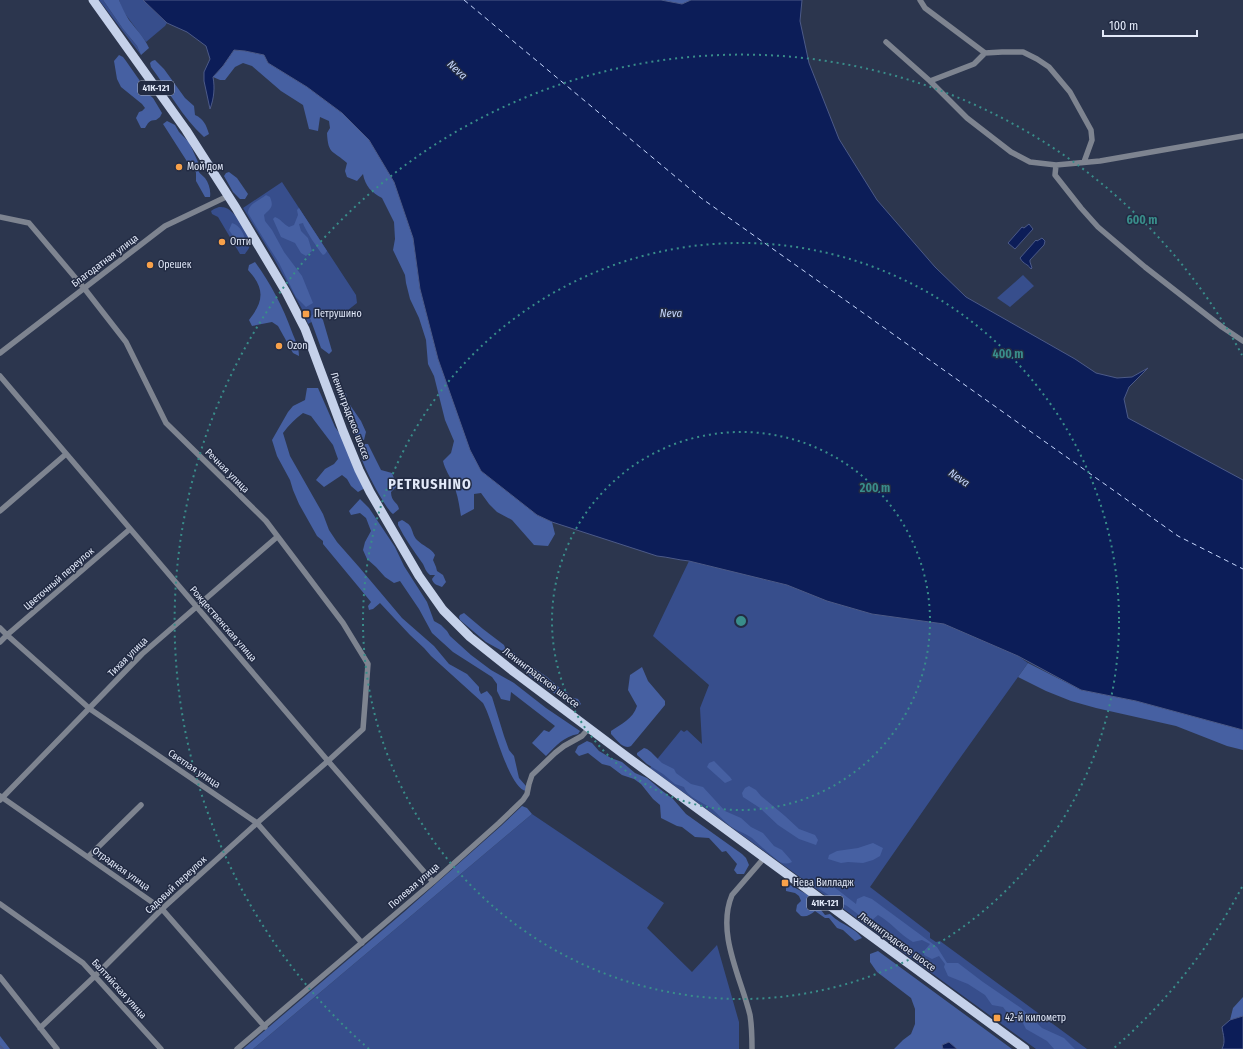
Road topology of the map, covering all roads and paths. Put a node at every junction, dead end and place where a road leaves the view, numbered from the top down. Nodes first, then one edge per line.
1 (92, 0) edge
2 (920, 0) edge
3 (886, 42) dead end
4 (985, 53) junction
5 (930, 82) junction
6 (1243, 136) edge
7 (1084, 162) junction
8 (1056, 165) junction
9 (228, 196) junction
10 (0, 217) edge
11 (84, 288) junction
12 (1243, 341) edge
13 (0, 353) edge
14 (0, 376) edge
15 (66, 454) junction
16 (0, 511) edge
17 (130, 529) junction
18 (277, 537) junction
19 (196, 606) junction
20 (0, 628) edge
21 (7, 636) junction
22 (0, 642) edge
23 (90, 709) junction
24 (589, 728) junction
25 (328, 761) junction
26 (1, 798) edge
27 (141, 805) dead end
28 (257, 823) junction
29 (88, 857) junction
30 (764, 858) junction
31 (433, 882) junction
32 (0, 904) edge
33 (162, 909) junction
34 (362, 943) junction
35 (95, 976) junction
36 (0, 977) edge
37 (264, 1027) junction
38 (40, 1028) junction
39 (57, 1049) edge
40 (161, 1049) edge
41 (238, 1049) edge
42 (752, 1049) edge
43 (1024, 1049) edge

1 - 9 main road, Ленинградское шоссе / 41К-121
2 - 4 street
3 - 5 street
4 - 5 street
4 - 7 street
5 - 8 street
6 - 7 street
7 - 8 street
8 - 12 street
9 - 11 street, Благодатная улица
9 - 24 main road, Ленинградское шоссе / 41К-121
10 - 11 street, Речная улица
11 - 13 street, Благодатная улица
11 - 18 street, Речная улица
14 - 15 street, Рождественская улица
15 - 16 street
15 - 17 street, Рождественская улица
17 - 19 street, Рождественская улица
17 - 21 street, Цветочный переулок
18 - 19 street, Тихая улица
18 - 25 street, Речная улица
19 - 23 street, Тихая улица
19 - 25 street, Рождественская улица
20 - 21 street, Светлая улица
21 - 22 street, Цветочный переулок
21 - 23 street, Светлая улица
23 - 26 street, Тихая улица
23 - 28 street, Светлая улица
24 - 30 main road, Ленинградское шоссе / 41К-121
24 - 31 street, Полевая улица
25 - 28 street, Садовый переулок
25 - 31 street, Рождественская улица
26 - 29 street, Отрадная улица
27 - 29 street
28 - 33 street, Садовый переулок
28 - 34 street, Светлая улица
29 - 33 street, Отрадная улица
30 - 42 street
30 - 43 main road, Ленинградское шоссе / 41К-121
31 - 34 street, Полевая улица
32 - 35 street, Балтийская улица
33 - 35 street, Садовый переулок
33 - 37 street, Отрадная улица
34 - 37 street, Полевая улица
35 - 38 street, Садовый переулок
35 - 40 street, Балтийская улица
36 - 38 street
37 - 41 street, Полевая улица
38 - 39 street

